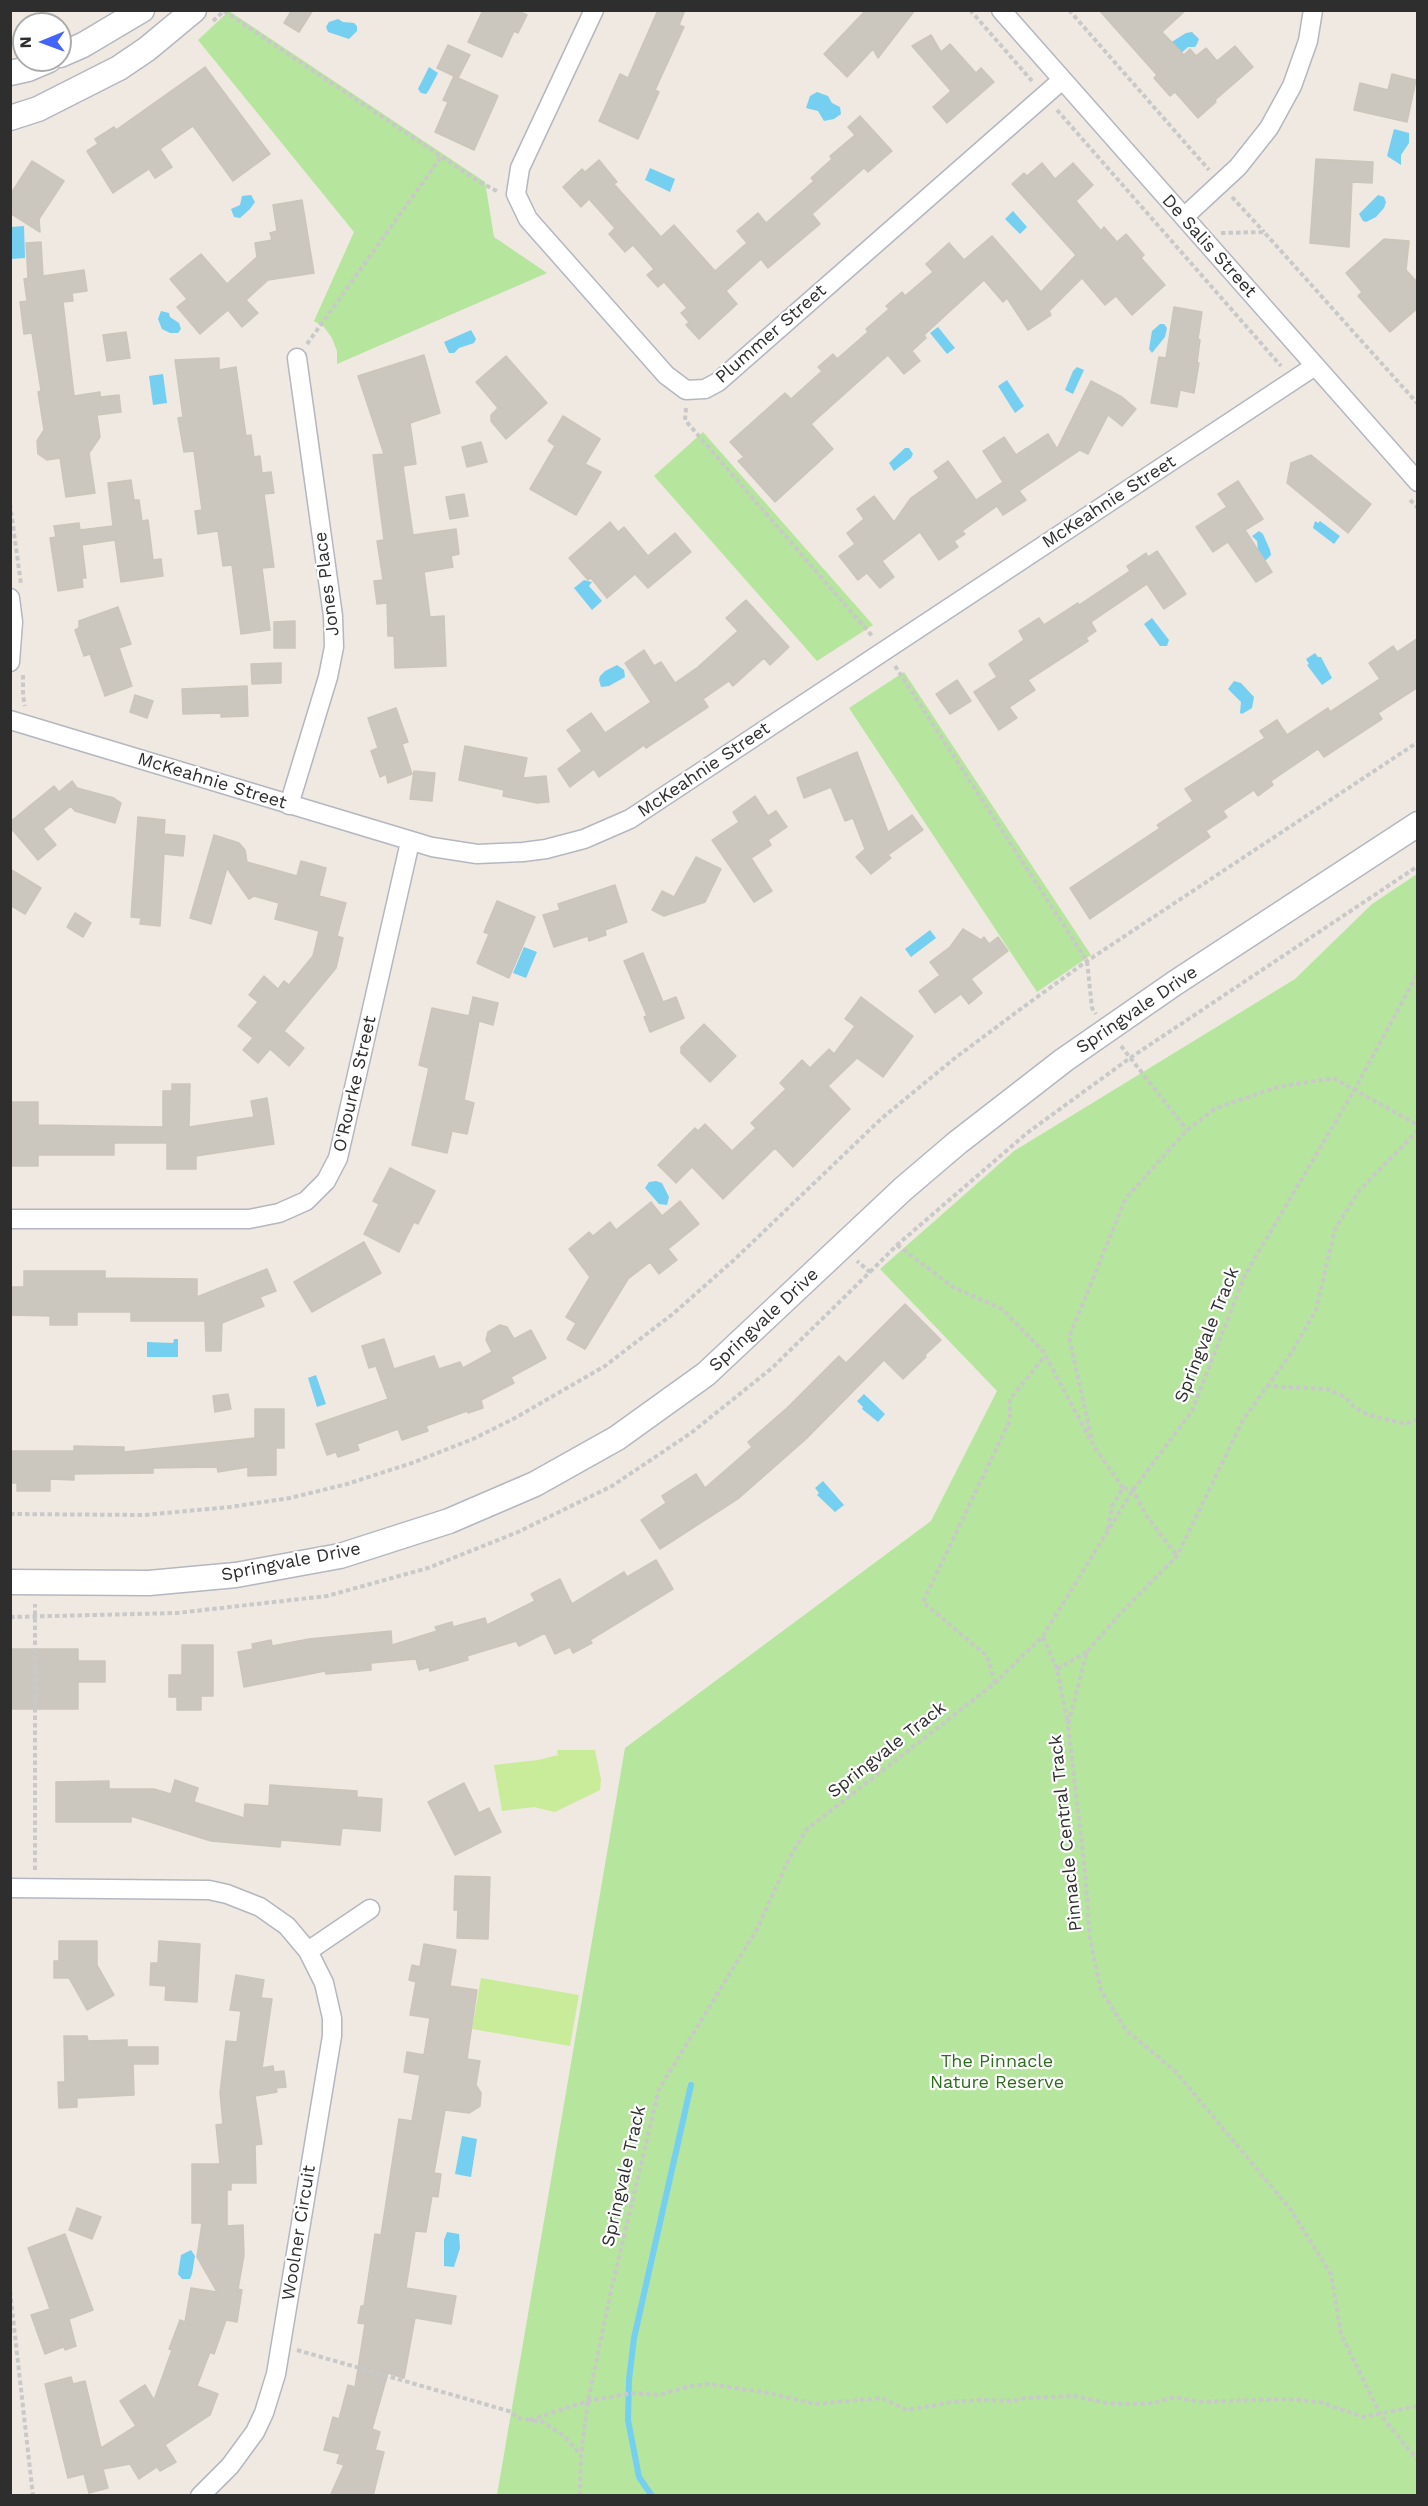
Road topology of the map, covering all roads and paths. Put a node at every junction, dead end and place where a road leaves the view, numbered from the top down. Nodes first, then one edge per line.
1 (142, 10) edge
2 (194, 10) edge
3 (594, 10) edge
4 (970, 10) edge
5 (1000, 10) edge
6 (1069, 10) edge
7 (1312, 10) edge
8 (224, 11) edge
9 (72, 50) edge
10 (1062, 80) junction
11 (1044, 95) junction
12 (10, 118) edge
13 (441, 157) junction
14 (1223, 193) junction
15 (516, 194) junction
16 (1184, 218) junction
17 (1217, 226) dead end
18 (1264, 232) junction
19 (297, 358) joint
20 (1279, 363) junction
21 (1315, 366) junction
22 (1286, 376) junction
23 (1418, 404) edge
24 (685, 420) dead end
25 (1418, 482) edge
26 (10, 504) edge
27 (16, 596) edge
28 (865, 645) dead end
29 (879, 645) junction
30 (17, 666) edge
31 (33, 711) dead end
32 (10, 720) edge
33 (1418, 742) edge
34 (289, 805) junction
35 (1418, 824) edge
36 (410, 842) junction
37 (1418, 866) edge
38 (1087, 961) junction
39 (1418, 974) edge
40 (1107, 1030) junction
41 (1130, 1058) junction
42 (1355, 1089) junction
43 (1418, 1125) edge
44 (1187, 1130) junction
45 (1418, 1130) edge
46 (10, 1219) edge
47 (897, 1245) junction
48 (870, 1272) dead end
49 (1046, 1356) junction
50 (1266, 1386) junction
51 (1418, 1419) edge
52 (1093, 1445) junction
53 (1123, 1488) junction
54 (1133, 1490) junction
55 (10, 1514) edge
56 (1107, 1533) junction
57 (1177, 1556) junction
58 (10, 1582) edge
59 (35, 1582) junction
60 (1043, 1636) junction
61 (1087, 1652) junction
62 (1057, 1669) junction
63 (994, 1683) junction
64 (1068, 1725) junction
65 (10, 1888) edge
66 (34, 1889) junction
67 (370, 1909) dead end
68 (308, 1951) junction
69 (10, 2291) edge
70 (281, 2345) junction
71 (588, 2402) junction
72 (1418, 2406) edge
73 (1380, 2414) junction
74 (530, 2420) junction
75 (581, 2455) junction
76 (1418, 2461) edge
77 (33, 2496) edge
78 (200, 2496) edge
79 (580, 2496) edge

1 - 9 main road
2 - 12 main road
3 - 15 street
4 - 11 path
5 - 10 street, De Salis Street
6 - 14 path
7 - 14 street
8 - 13 path
10 - 11 street, Plummer Street
10 - 16 street, De Salis Street
11 - 15 street, Plummer Street
11 - 20 path
13 - 15 path
13 - 19 path
14 - 16 street
14 - 18 path
16 - 21 street, De Salis Street
17 - 18 path
18 - 23 path
19 - 34 street, Jones Place
20 - 22 path
20 - 22 path
21 - 22 street, McKeahnie Street
21 - 25 street, De Salis Street
22 - 29 street, McKeahnie Street
24 - 29 path
26 - 27 path
27 - 30 street
28 - 29 path
29 - 36 street, McKeahnie Street
29 - 38 path
30 - 31 path
32 - 34 street, McKeahnie Street
33 - 38 path
34 - 36 street, McKeahnie Street
35 - 40 main road, Springvale Drive
36 - 46 street, O'Rourke Street
37 - 41 path
38 - 40 path
38 - 55 path
39 - 42 path, Springvale Track
40 - 41 path
40 - 59 main road, Springvale Drive
41 - 44 path
41 - 47 path
42 - 43 path
42 - 44 path
42 - 54 path, Springvale Track
44 - 52 path
45 - 50 path, Pinnacle Central Track
47 - 48 path
47 - 49 path
49 - 52 path
49 - 63 path
50 - 51 path
50 - 57 path, Pinnacle Central Track
52 - 53 path
53 - 54 path
53 - 56 path
54 - 56 path, Springvale Track
54 - 57 path
56 - 60 path, Springvale Track
57 - 61 path, Pinnacle Central Track
58 - 59 main road, Springvale Drive
59 - 66 path
60 - 62 path
60 - 63 path, Springvale Track
61 - 62 path
61 - 64 path, Pinnacle Central Track
62 - 64 path
63 - 71 path, Springvale Track
64 - 73 path, Pinnacle Central Track
65 - 66 street, Woolner Circuit
66 - 68 street, Woolner Circuit
67 - 68 street
68 - 70 street, Woolner Circuit
69 - 77 path
70 - 74 path
70 - 78 street, Woolner Circuit
71 - 73 path
71 - 74 path
71 - 75 path, Springvale Track
72 - 73 path
73 - 76 path, Pinnacle Central Track
74 - 75 path
75 - 79 path, Springvale Track

